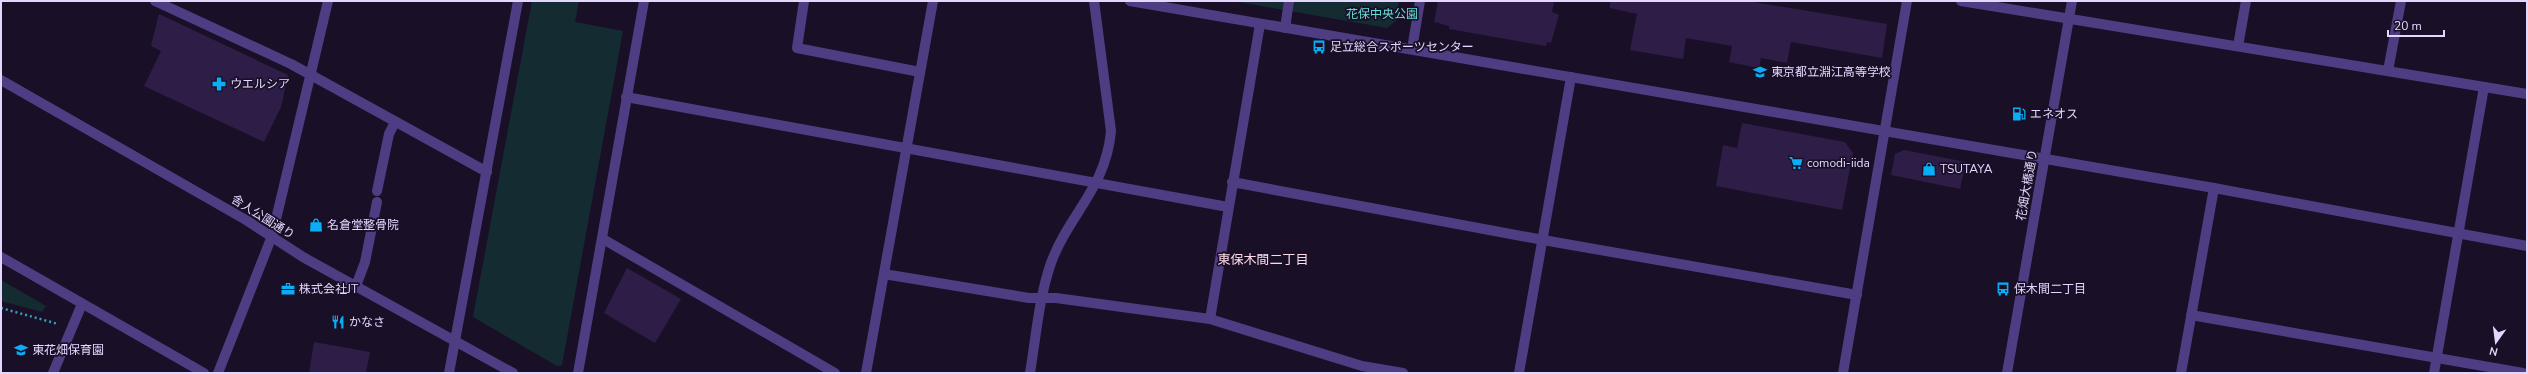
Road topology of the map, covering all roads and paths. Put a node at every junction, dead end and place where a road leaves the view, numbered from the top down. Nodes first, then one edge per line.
1 (155, 1) edge
2 (328, 1) edge
3 (518, 1) edge
4 (644, 1) edge
5 (804, 1) edge
6 (933, 1) edge
7 (1094, 1) edge
8 (1130, 1) edge
9 (1289, 1) edge
10 (1420, 1) edge
11 (1907, 1) edge
12 (1961, 1) edge
13 (2072, 1) edge
14 (2246, 1) edge
15 (2401, 1) edge
16 (1161, 4) edge
17 (2069, 19) junction
18 (1260, 24) junction
19 (1285, 28) junction
20 (2238, 46) junction
21 (1412, 49) junction
22 (2388, 71) junction
23 (920, 72) junction
24 (310, 75) junction
25 (1571, 77) junction
26 (1, 80) edge
27 (2484, 87) junction
28 (2527, 94) edge
29 (626, 97) junction
30 (395, 122) junction
31 (1884, 131) junction
32 (906, 149) junction
33 (2044, 159) junction
34 (487, 172) junction
35 (1232, 182) junction
36 (1097, 183) junction
37 (2214, 188) junction
38 (377, 191) dead end
39 (377, 202) dead end
40 (1228, 207) junction
41 (2458, 232) junction
42 (272, 236) junction
43 (603, 239) junction
44 (1543, 240) junction
45 (2527, 246) edge
46 (1, 257) edge
47 (884, 274) junction
48 (356, 286) junction
49 (1857, 294) junction
50 (1043, 298) junction
51 (82, 304) junction
52 (1, 308) edge
53 (2191, 315) junction
54 (1210, 319) junction
55 (60, 325) dead end
56 (455, 340) junction
57 (2437, 358) junction
58 (1362, 370) edge
59 (53, 373) edge
60 (204, 373) edge
61 (218, 373) edge
62 (449, 373) edge
63 (513, 373) edge
64 (578, 373) edge
65 (835, 373) edge
66 (866, 373) edge
67 (1030, 373) edge
68 (1403, 373) edge
69 (1519, 373) edge
70 (1843, 373) edge
71 (2007, 373) edge
72 (2181, 373) edge
73 (2434, 373) edge
74 (2523, 373) edge

1 - 24 street
2 - 24 street
3 - 34 street
4 - 29 street
5 - 23 street
6 - 23 street
7 - 36 street
8 - 16 street
9 - 19 street
10 - 21 street
11 - 31 street
12 - 17 street
13 - 17 street, 花畑大橋通り
14 - 20 street
15 - 22 street
16 - 18 street
17 - 20 street
17 - 33 street, 花畑大橋通り
18 - 19 street
18 - 35 street
19 - 21 street
20 - 22 street
21 - 25 street
22 - 27 street
23 - 32 street
24 - 30 street
24 - 42 street
25 - 31 street
25 - 44 street
26 - 42 street, 舎人公園通り
27 - 28 street
27 - 41 street
29 - 32 street
29 - 43 street
30 - 34 street
30 - 38 street
31 - 33 street
31 - 49 street
32 - 36 street
32 - 47 street
33 - 37 street
33 - 71 street, 花畑大橋通り
34 - 56 street
35 - 40 street
35 - 44 street
36 - 40 street
36 - 50 street
37 - 41 street
37 - 53 street
39 - 48 street
40 - 54 street
41 - 45 street
41 - 57 street
42 - 48 street, 舎人公園通り
42 - 61 street
43 - 64 street
43 - 65 street
44 - 49 street
44 - 69 street
46 - 51 street
47 - 50 street
47 - 66 street
48 - 56 street, 舎人公園通り
49 - 70 street
50 - 54 street
50 - 67 street
51 - 59 street
51 - 60 street
52 - 55 path
53 - 57 street
53 - 72 street
54 - 58 street
56 - 62 street
56 - 63 street, 舎人公園通り
57 - 73 street
57 - 74 street
58 - 68 street

